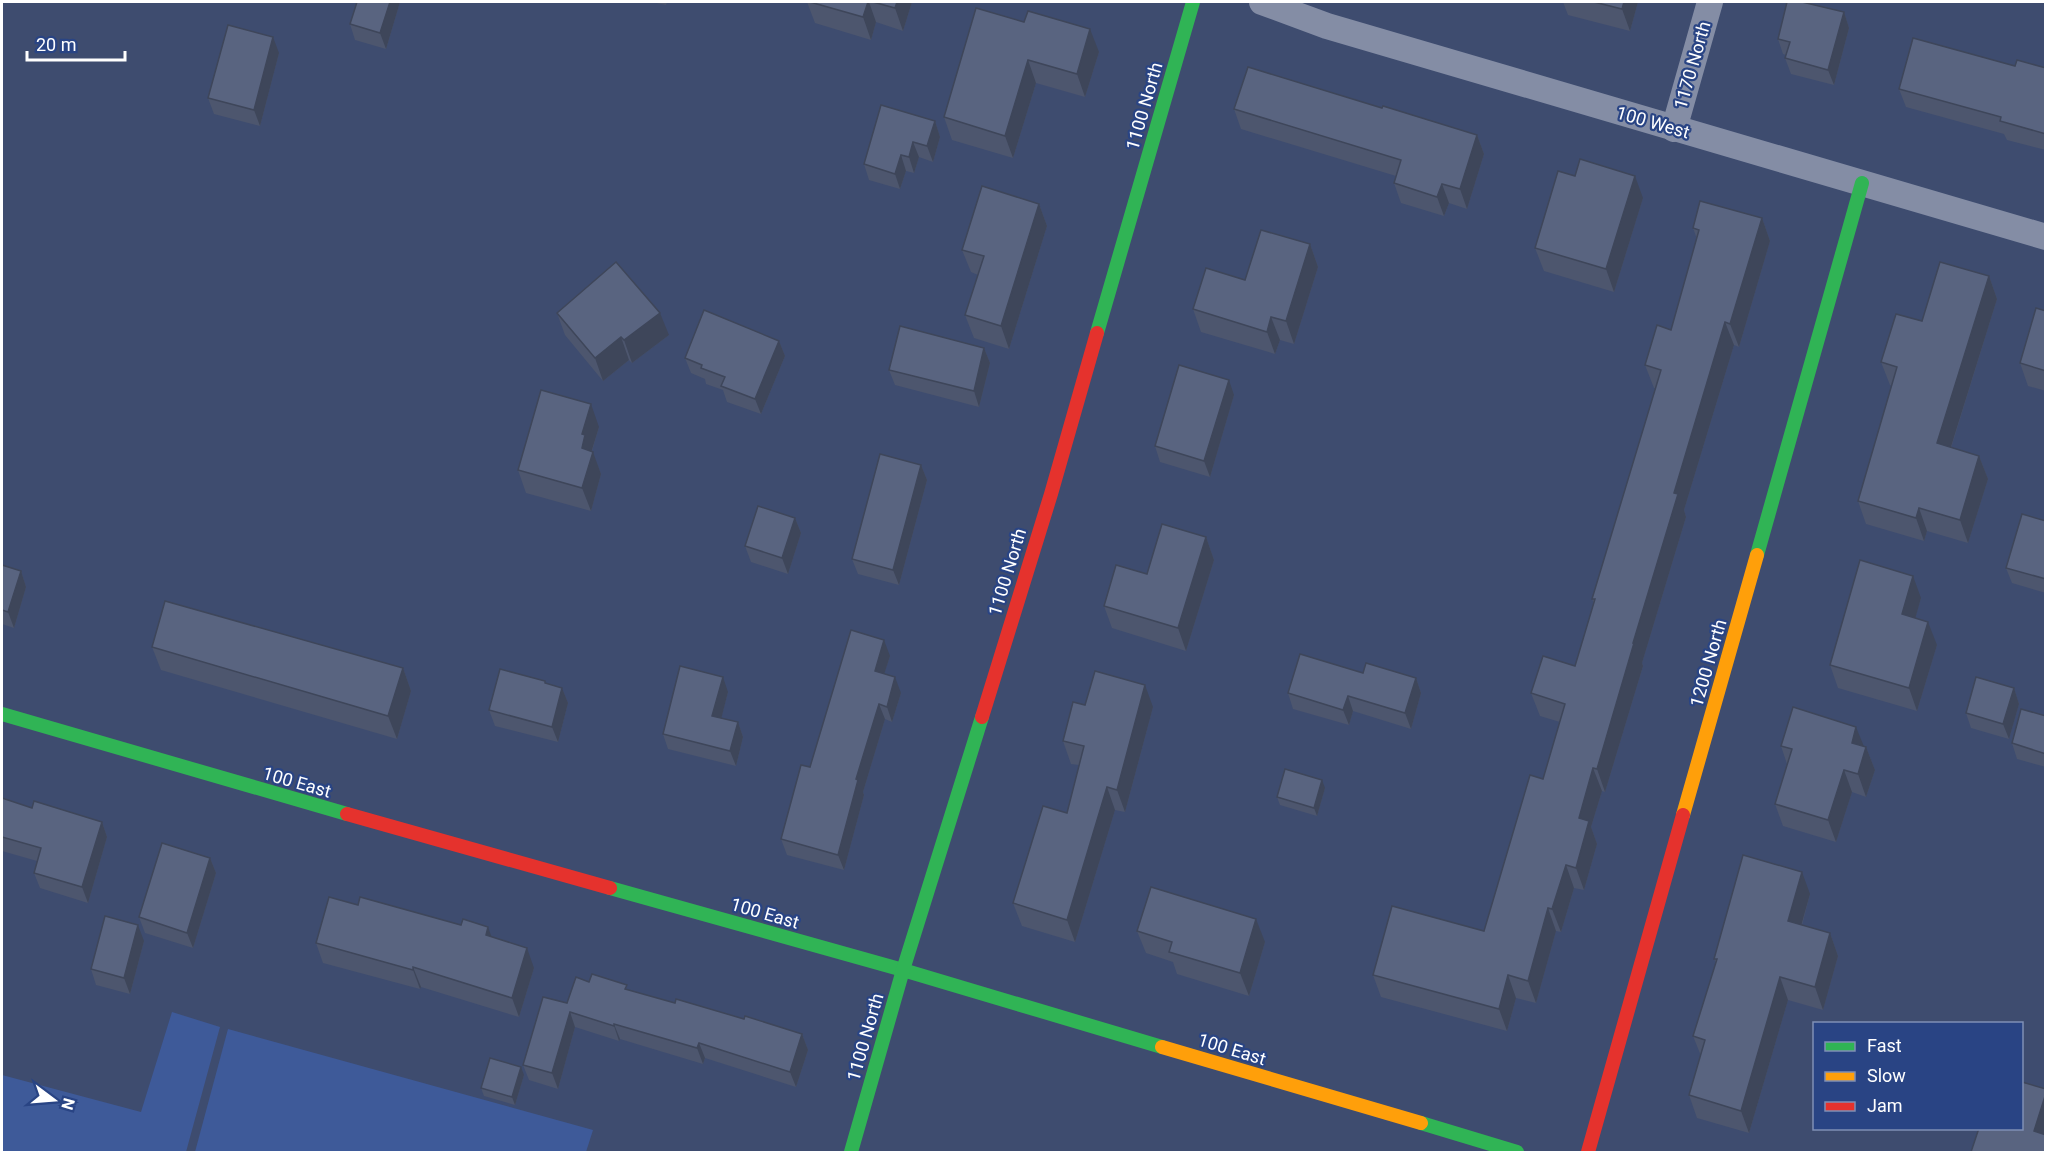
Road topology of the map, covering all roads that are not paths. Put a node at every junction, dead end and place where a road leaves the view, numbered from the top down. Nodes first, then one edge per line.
1 (1193, 2) edge
2 (1262, 2) edge
3 (1710, 2) edge
4 (1674, 129) junction
5 (1863, 183) junction
6 (2046, 237) edge
7 (2, 714) edge
8 (903, 970) junction
9 (851, 1152) edge
10 (1517, 1152) edge
11 (1588, 1152) edge

1 - 8 main road, 1100 North
2 - 4 street, 100 West
3 - 4 street, 1170 North
4 - 5 street, 100 West
5 - 6 street, 100 West
5 - 11 main road, 1200 North
7 - 8 main road, 100 East
8 - 9 main road, 1100 North
8 - 10 main road, 100 East

